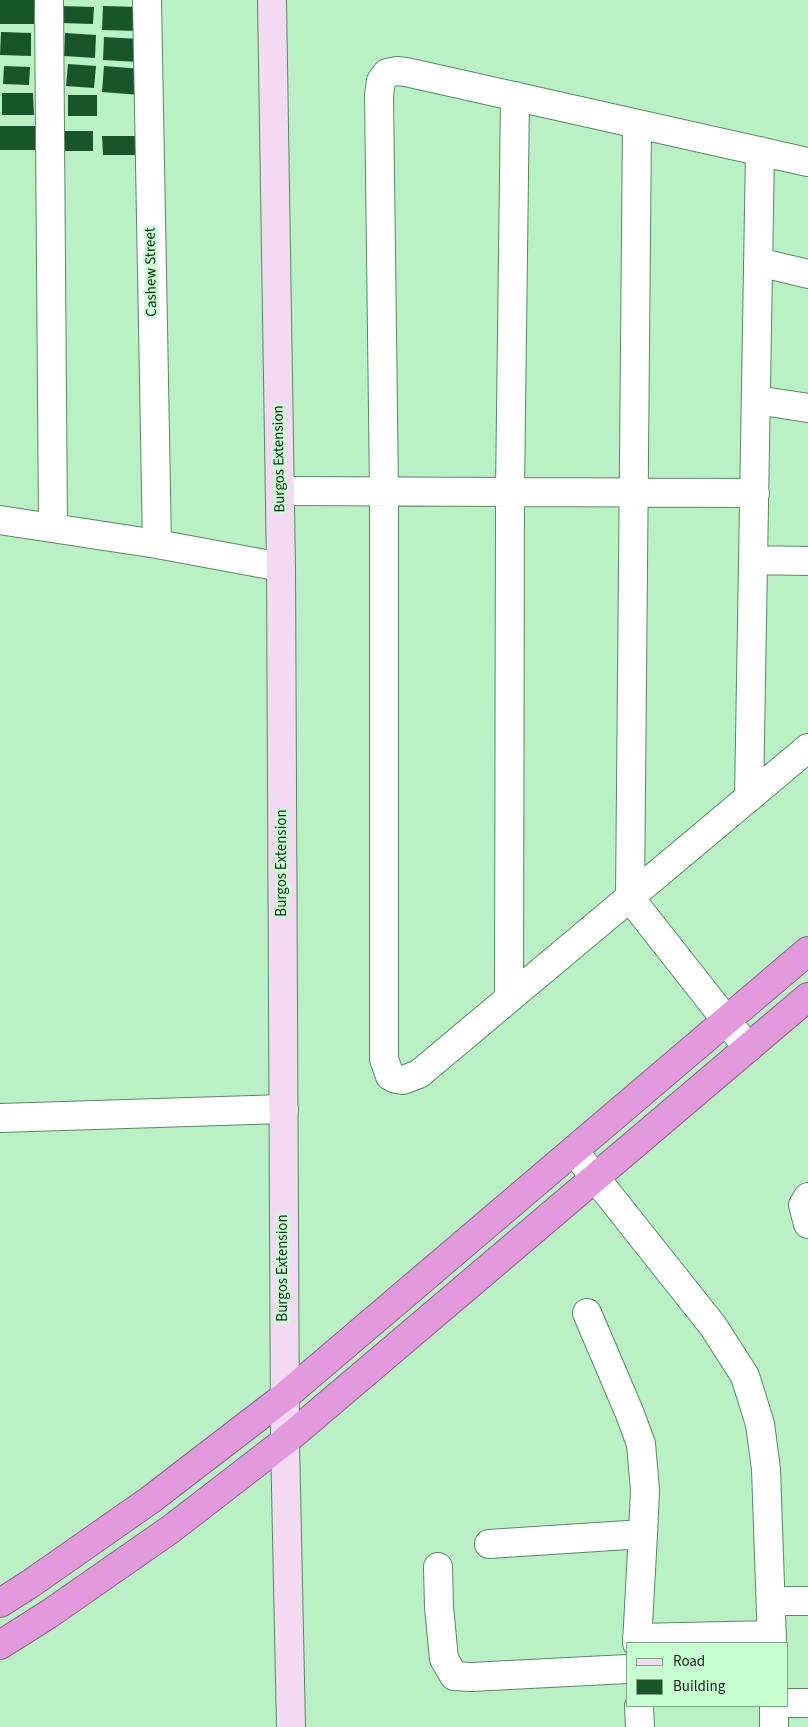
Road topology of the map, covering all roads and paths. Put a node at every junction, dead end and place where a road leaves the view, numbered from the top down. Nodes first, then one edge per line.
1 (49, 0) edge
2 (147, 0) edge
3 (272, 0) edge
4 (515, 96) junction
5 (637, 124) junction
6 (760, 151) junction
7 (808, 162) edge
8 (758, 262) junction
9 (808, 274) edge
10 (756, 400) junction
11 (808, 408) edge
12 (280, 491) junction
13 (384, 491) junction
14 (510, 491) junction
15 (634, 491) junction
16 (755, 493) junction
17 (0, 520) edge
18 (53, 528) junction
19 (157, 544) junction
20 (753, 560) junction
21 (808, 560) edge
22 (281, 567) junction
23 (808, 748) edge
24 (749, 798) junction
25 (630, 898) junction
26 (808, 951) edge
27 (808, 997) edge
28 (509, 998) junction
29 (726, 1021) junction
30 (748, 1048) junction
31 (284, 1109) junction
32 (0, 1118) edge
33 (574, 1151) junction
34 (595, 1178) junction
35 (808, 1197) edge
36 (808, 1224) edge
37 (587, 1313) dead end
38 (284, 1397) junction
39 (285, 1441) junction
40 (643, 1534) junction
41 (489, 1544) dead end
42 (438, 1567) dead end
43 (808, 1601) edge
44 (771, 1602) junction
45 (0, 1603) edge
46 (772, 1639) edge
47 (637, 1641) edge
48 (0, 1645) edge
49 (626, 1669) edge
50 (808, 1702) edge
51 (788, 1703) edge
52 (639, 1707) edge
53 (774, 1707) edge
54 (291, 1727) edge
55 (640, 1727) edge
56 (774, 1727) edge

1 - 18 street
2 - 19 street, Cashew Street
3 - 12 main road, Burgos Extension
4 - 5 street
4 - 13 street
4 - 14 street
5 - 6 street
5 - 15 street
6 - 7 street
6 - 8 street
8 - 9 street
8 - 10 street
10 - 11 street
10 - 16 street
12 - 13 street
12 - 22 main road, Burgos Extension
13 - 14 street
13 - 28 street
14 - 15 street
14 - 28 street
15 - 16 street
15 - 25 street
16 - 20 street
17 - 18 street
18 - 19 street
19 - 22 street
20 - 21 street
20 - 24 street
22 - 31 main road, Burgos Extension
23 - 24 street
24 - 25 street
25 - 28 street
25 - 29 street
26 - 29 highway
27 - 30 highway
29 - 30 street
29 - 33 highway
30 - 34 highway
31 - 32 street
31 - 38 main road, Burgos Extension
33 - 34 street
33 - 38 highway
34 - 39 highway
34 - 44 street
35 - 36 street
37 - 40 street
38 - 39 main road, Burgos Extension
38 - 45 highway
39 - 48 highway
39 - 54 main road, Burgos Extension
40 - 41 street
40 - 47 street
42 - 49 street
43 - 44 street
44 - 46 street
46 - 47 street
50 - 51 street
52 - 55 street
53 - 56 street

